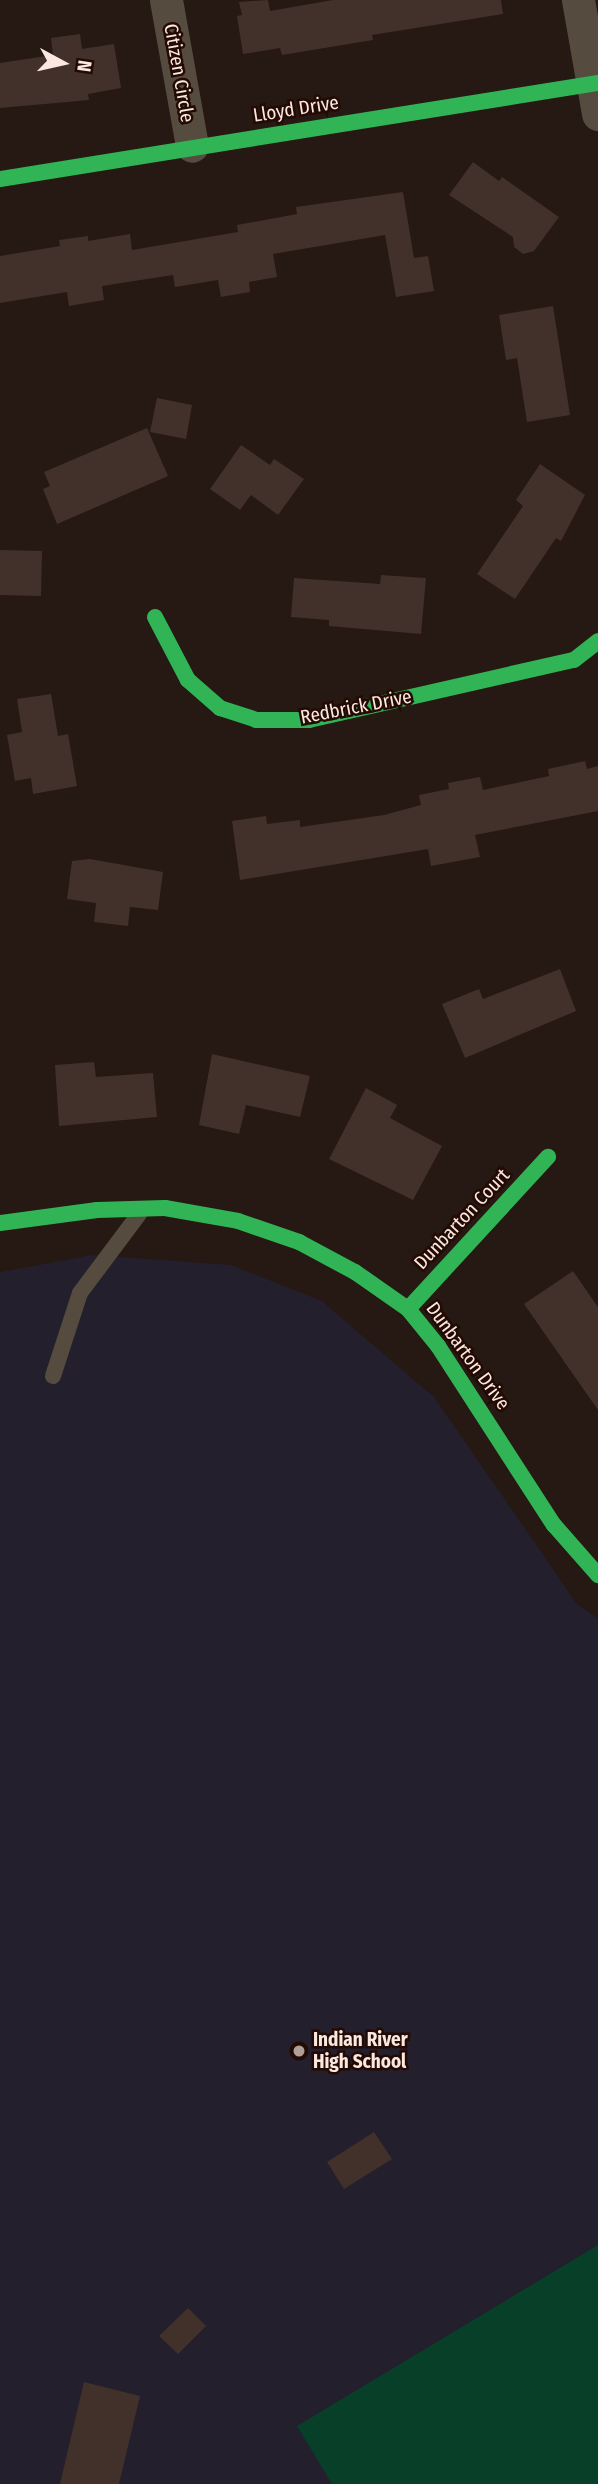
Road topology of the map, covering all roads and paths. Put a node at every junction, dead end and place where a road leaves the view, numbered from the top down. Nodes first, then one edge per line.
1 (166, 0) edge
2 (578, 0) edge
3 (596, 94) edge
4 (192, 146) junction
5 (0, 179) edge
6 (155, 617) dead end
7 (598, 641) edge
8 (548, 1157) dead end
9 (145, 1208) junction
10 (0, 1223) edge
11 (408, 1309) junction
12 (53, 1376) dead end
13 (598, 1575) edge

1 - 4 street, Citizen Circle
2 - 3 street
3 - 4 street, Lloyd Drive
4 - 5 street, Lloyd Drive
6 - 7 street, Redbrick Drive
8 - 11 street, Dunbarton Court
9 - 10 street, Dunbarton Drive
9 - 11 street, Dunbarton Drive
9 - 12 lane
11 - 13 street, Dunbarton Drive

